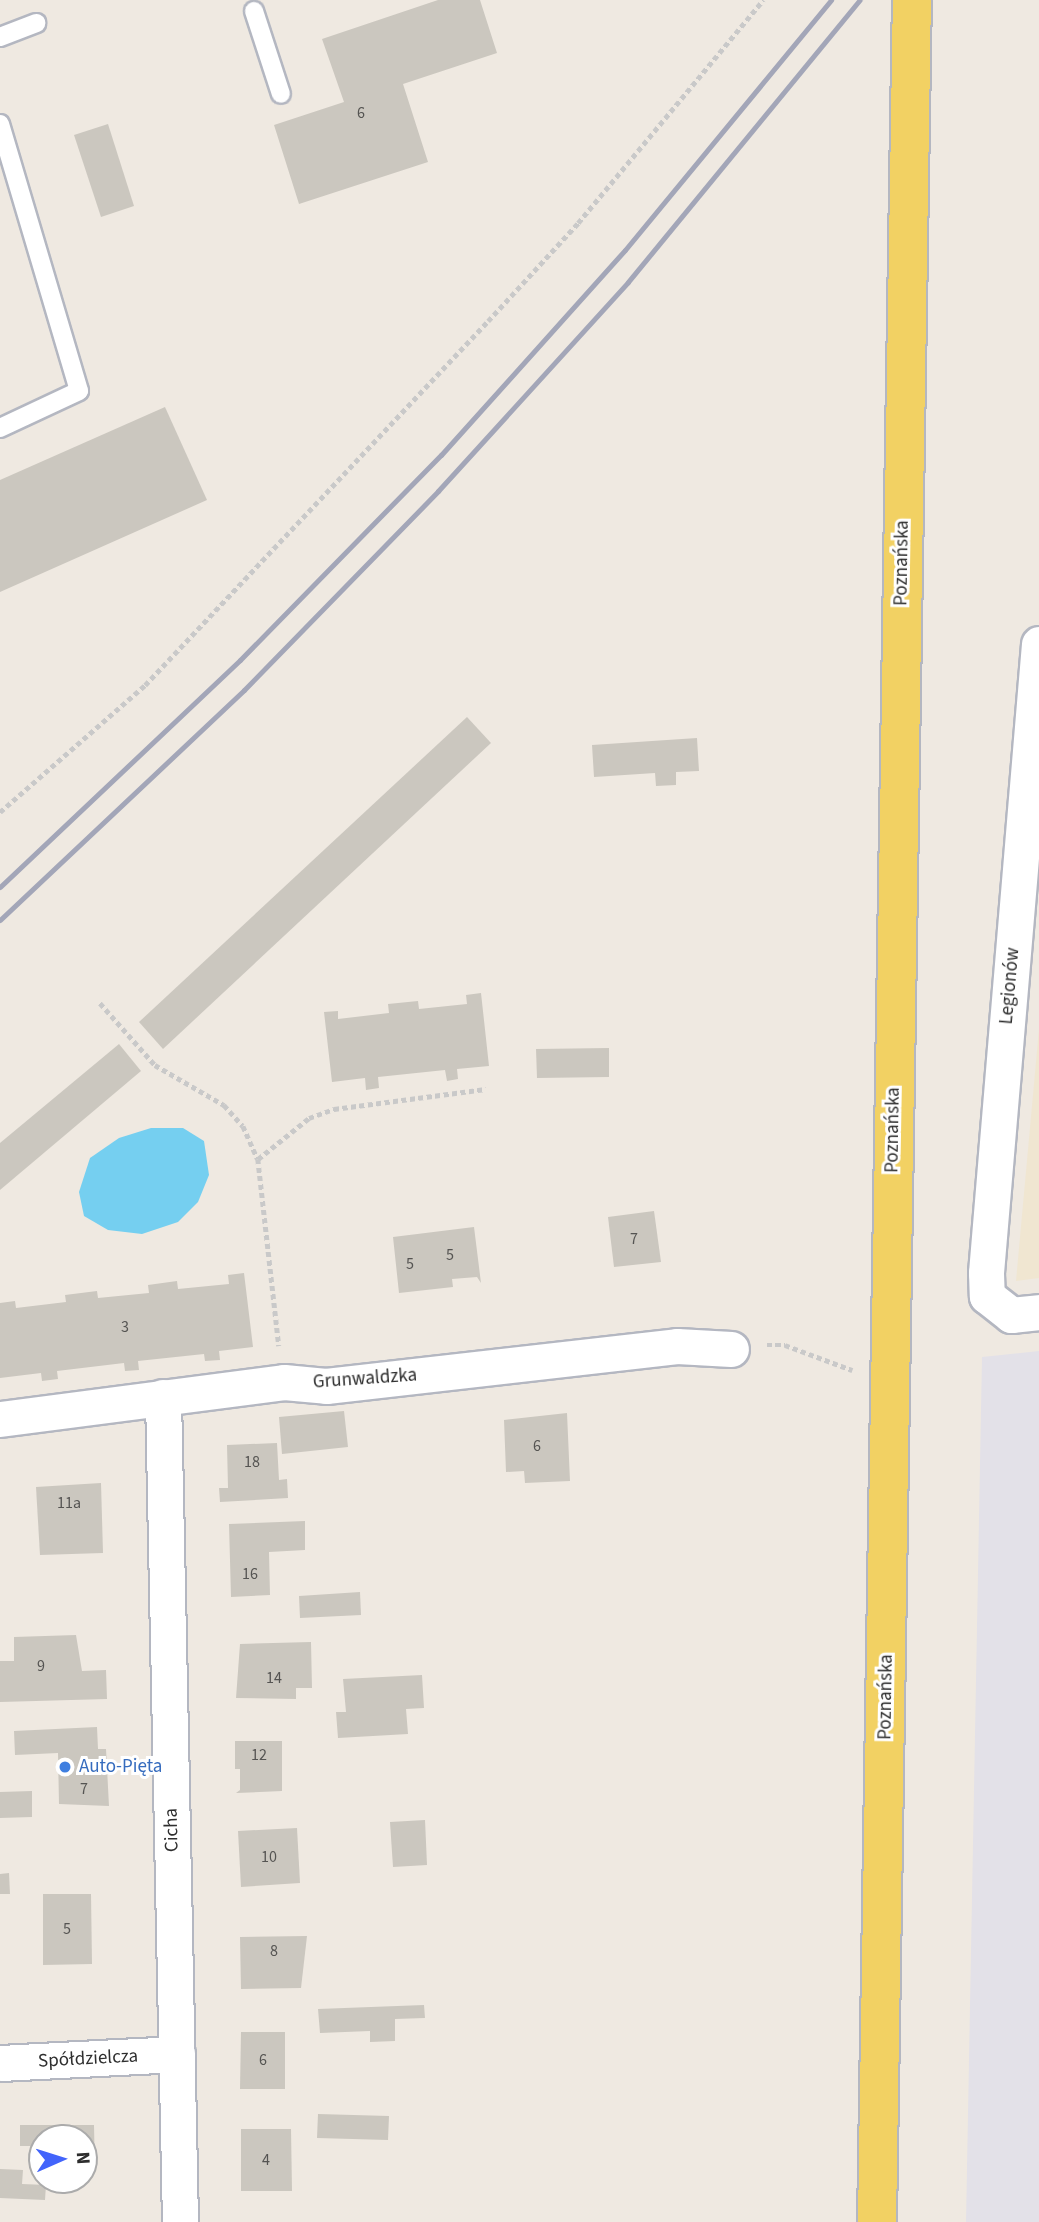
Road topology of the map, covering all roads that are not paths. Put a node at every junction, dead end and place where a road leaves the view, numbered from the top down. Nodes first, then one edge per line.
1 (912, 0) edge
2 (254, 11) dead end
3 (36, 23) dead end
4 (0, 37) edge
5 (281, 94) dead end
6 (0, 124) edge
7 (0, 428) edge
8 (1039, 644) edge
9 (1025, 1313) edge
10 (731, 1349) road end
11 (163, 1397) junction
12 (0, 1419) edge
13 (177, 2054) junction
14 (0, 2063) edge
15 (180, 2222) edge
16 (877, 2222) edge

1 - 16 main road, Poznańska
2 - 5 lane
3 - 4 lane
6 - 7 lane
8 - 9 street, Legionów
10 - 11 street, Grunwaldzka
11 - 12 street, Grunwaldzka
11 - 13 street, Cicha
13 - 14 street, Spółdzielcza
13 - 15 street, Cicha

